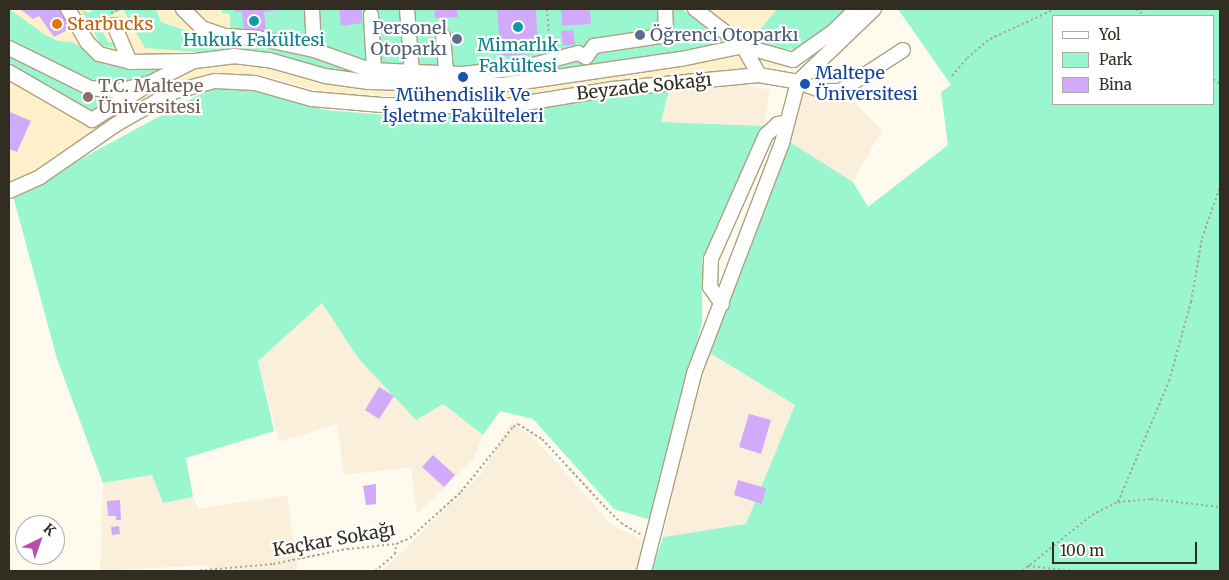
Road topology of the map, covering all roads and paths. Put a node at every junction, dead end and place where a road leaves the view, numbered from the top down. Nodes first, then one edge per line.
1 (68, 9) edge
2 (120, 9) edge
3 (183, 9) edge
4 (312, 9) edge
5 (407, 9) edge
6 (547, 9) edge
7 (665, 9) edge
8 (695, 9) edge
9 (856, 9) edge
10 (874, 9) edge
11 (1055, 9) edge
12 (371, 15) dead end
13 (114, 25) dead end
14 (79, 29) junction
15 (442, 36) dead end
16 (743, 46) junction
17 (9, 48) edge
18 (314, 50) junction
19 (903, 50) dead end
20 (550, 60) junction
21 (195, 61) junction
22 (130, 62) junction
23 (374, 70) junction
24 (9, 72) edge
25 (412, 73) junction
26 (446, 73) junction
27 (759, 75) junction
28 (952, 76) dead end
29 (150, 82) junction
30 (798, 82) junction
31 (788, 122) junction
32 (1220, 187) edge
33 (9, 191) edge
34 (722, 304) junction
35 (1118, 502) junction
36 (1220, 507) edge
37 (653, 538) junction
38 (396, 544) junction
39 (1028, 566) junction
40 (195, 571) edge
41 (375, 571) edge
42 (644, 571) edge
43 (1022, 571) edge
44 (1073, 571) edge

1 - 14 street
2 - 14 path
3 - 18 street
4 - 18 street
5 - 25 street
6 - 20 path
7 - 20 street
8 - 16 street
9 - 16 street
10 - 30 street
11 - 28 path
12 - 23 street
13 - 22 street
14 - 22 street
15 - 26 street
16 - 21 street
16 - 27 street
17 - 29 street
18 - 23 street
19 - 30 street, Beyzade Sokağı
20 - 26 street
21 - 22 street
21 - 29 street
23 - 25 street
24 - 29 street
25 - 26 street
27 - 30 street, Beyzade Sokağı
27 - 33 street, Beyzade Sokağı
30 - 31 street
31 - 34 street
31 - 34 street
32 - 35 path
34 - 37 street
35 - 36 path
35 - 39 path
37 - 38 path, Kaçkar Sokağı
37 - 42 street
38 - 40 path, Kaçkar Sokağı
38 - 41 path
39 - 43 path
39 - 44 path

